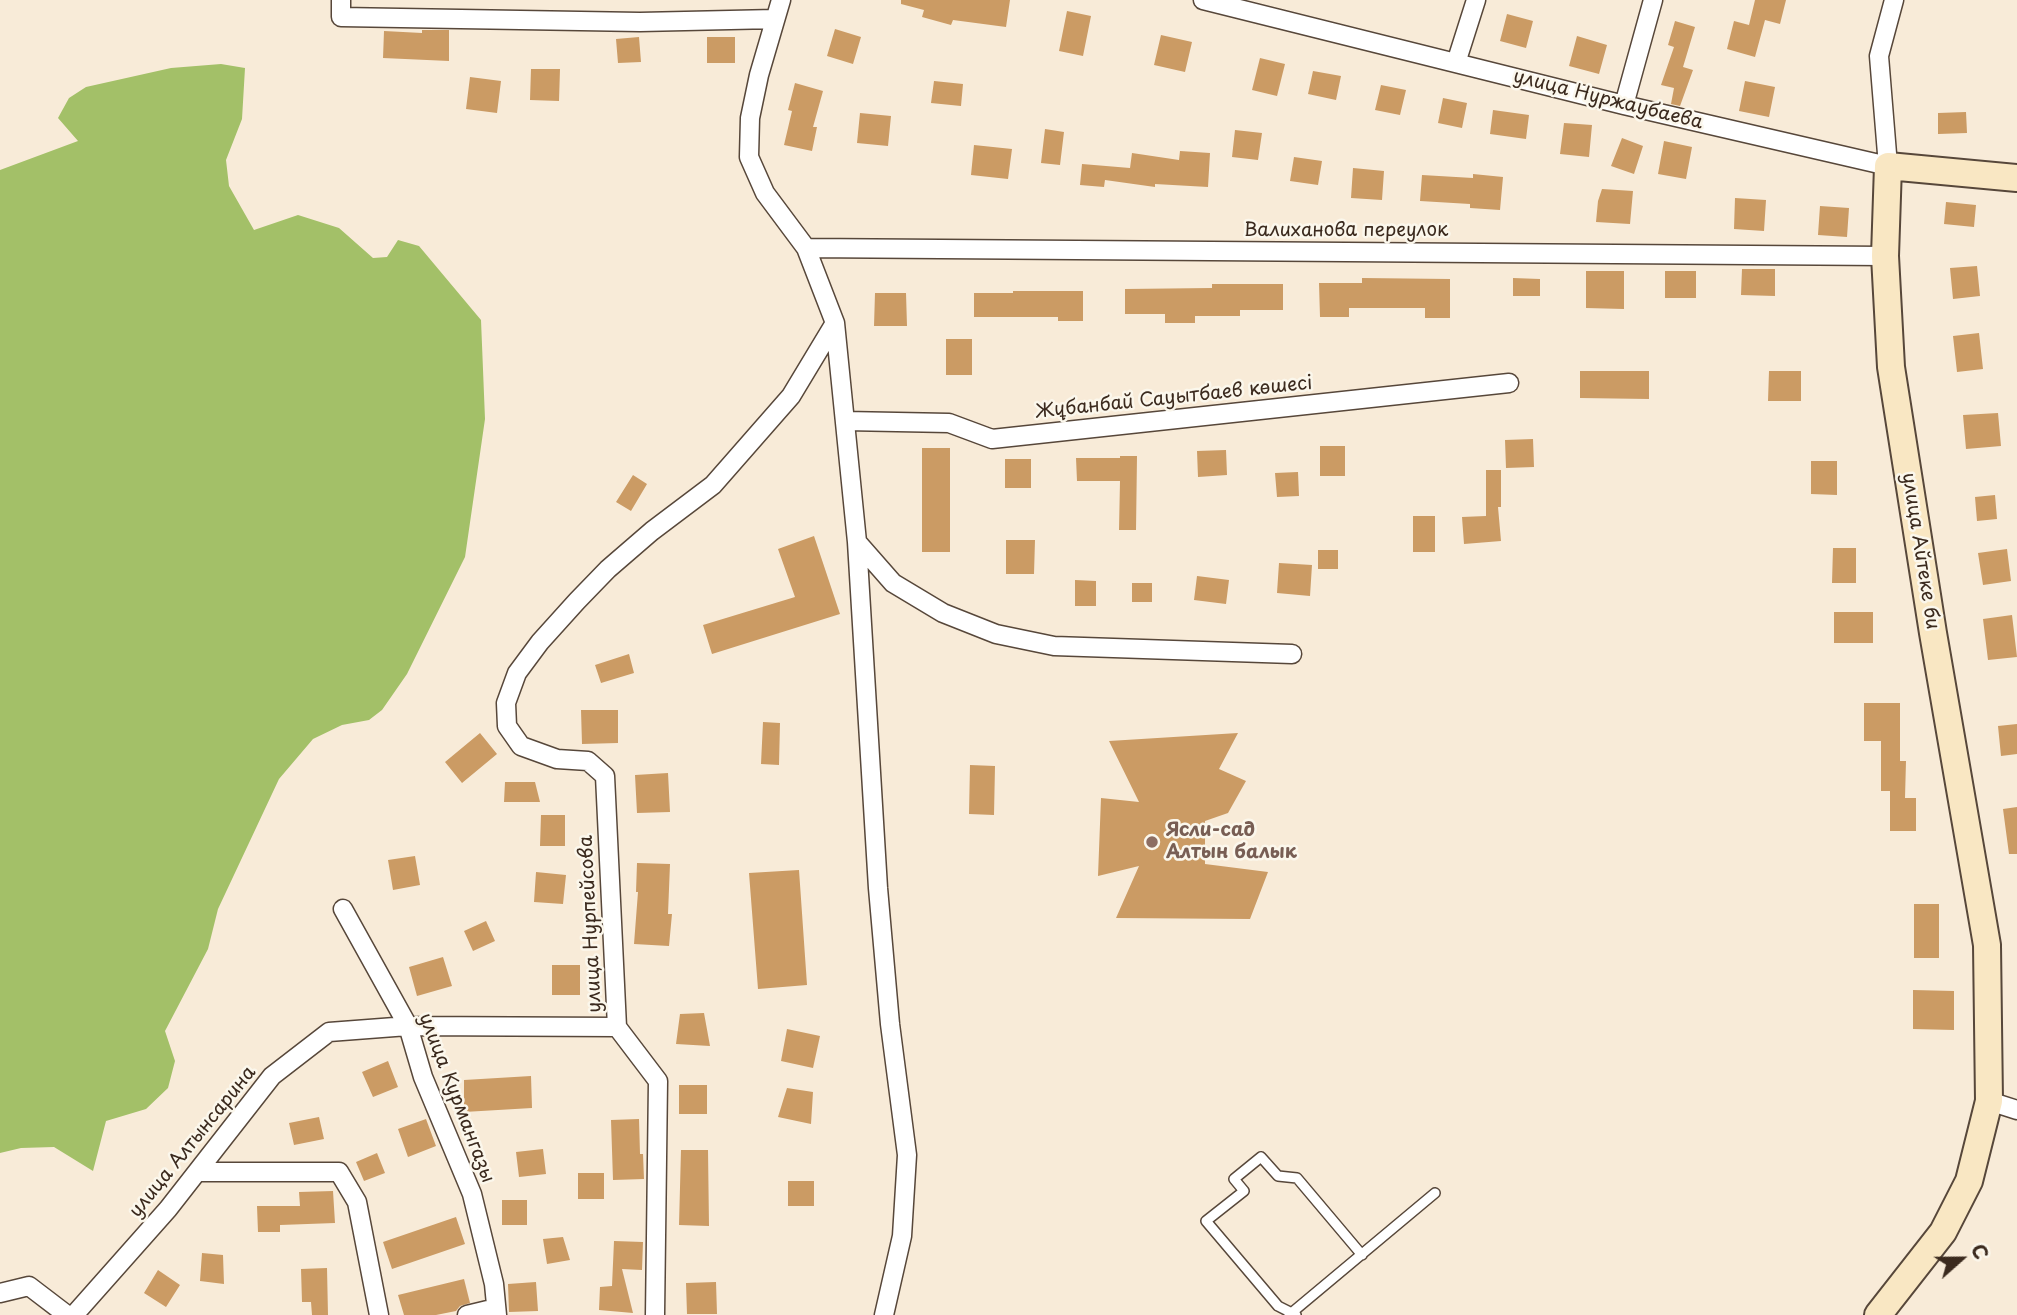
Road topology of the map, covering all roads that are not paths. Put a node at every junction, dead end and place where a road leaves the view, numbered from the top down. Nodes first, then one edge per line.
1 (781, 0) edge
2 (1476, 0) edge
3 (1653, 0) edge
4 (1894, 0) edge
5 (1214, 1) edge
6 (341, 9) edge
7 (775, 19) junction
8 (1457, 63) junction
9 (1624, 105) junction
10 (1888, 166) junction
11 (2017, 178) edge
12 (806, 248) junction
13 (1885, 256) junction
14 (835, 323) junction
15 (1509, 383) dead end
16 (845, 421) junction
17 (857, 542) junction
18 (1292, 654) dead end
19 (343, 909) dead end
20 (408, 1026) junction
21 (617, 1027) junction
22 (1989, 1101) junction
23 (2017, 1110) edge
24 (197, 1172) junction
25 (1435, 1193) dead end
26 (1362, 1255) junction
27 (0, 1293) edge
28 (497, 1312) edge
29 (1293, 1314) edge
30 (67, 1315) edge
31 (74, 1315) edge
32 (379, 1315) edge
33 (467, 1315) edge
34 (655, 1315) edge
35 (884, 1315) edge
36 (1878, 1315) edge

1 - 7 street
2 - 8 street
3 - 9 street
4 - 10 street, улица Айтеке би
5 - 8 street, улица Нуржаубаева
6 - 7 street
7 - 12 street
8 - 9 street, улица Нуржаубаева
9 - 10 street, улица Нуржаубаева
10 - 11 street, улица Нуржаубаева
10 - 13 street, улица Айтеке би
12 - 13 street, Валиханова переулок
12 - 14 street
13 - 22 street, улица Айтеке би
14 - 16 street
14 - 21 street, улица Нурпейсова
15 - 16 street, Жұбанбай Сауытбаев көшесі
16 - 17 street
17 - 18 street
17 - 35 street
19 - 20 street, улица Курмангазы
20 - 21 street, улица Алтынсарина
20 - 24 street, улица Алтынсарина
20 - 28 street, улица Курмангазы
21 - 34 street, улица Нурпейсова
22 - 23 street
22 - 36 street, улица Айтеке би
24 - 31 street, улица Алтынсарина
24 - 32 street
25 - 26 lane
26 - 29 lane
26 - 29 lane
27 - 30 street
28 - 33 street

